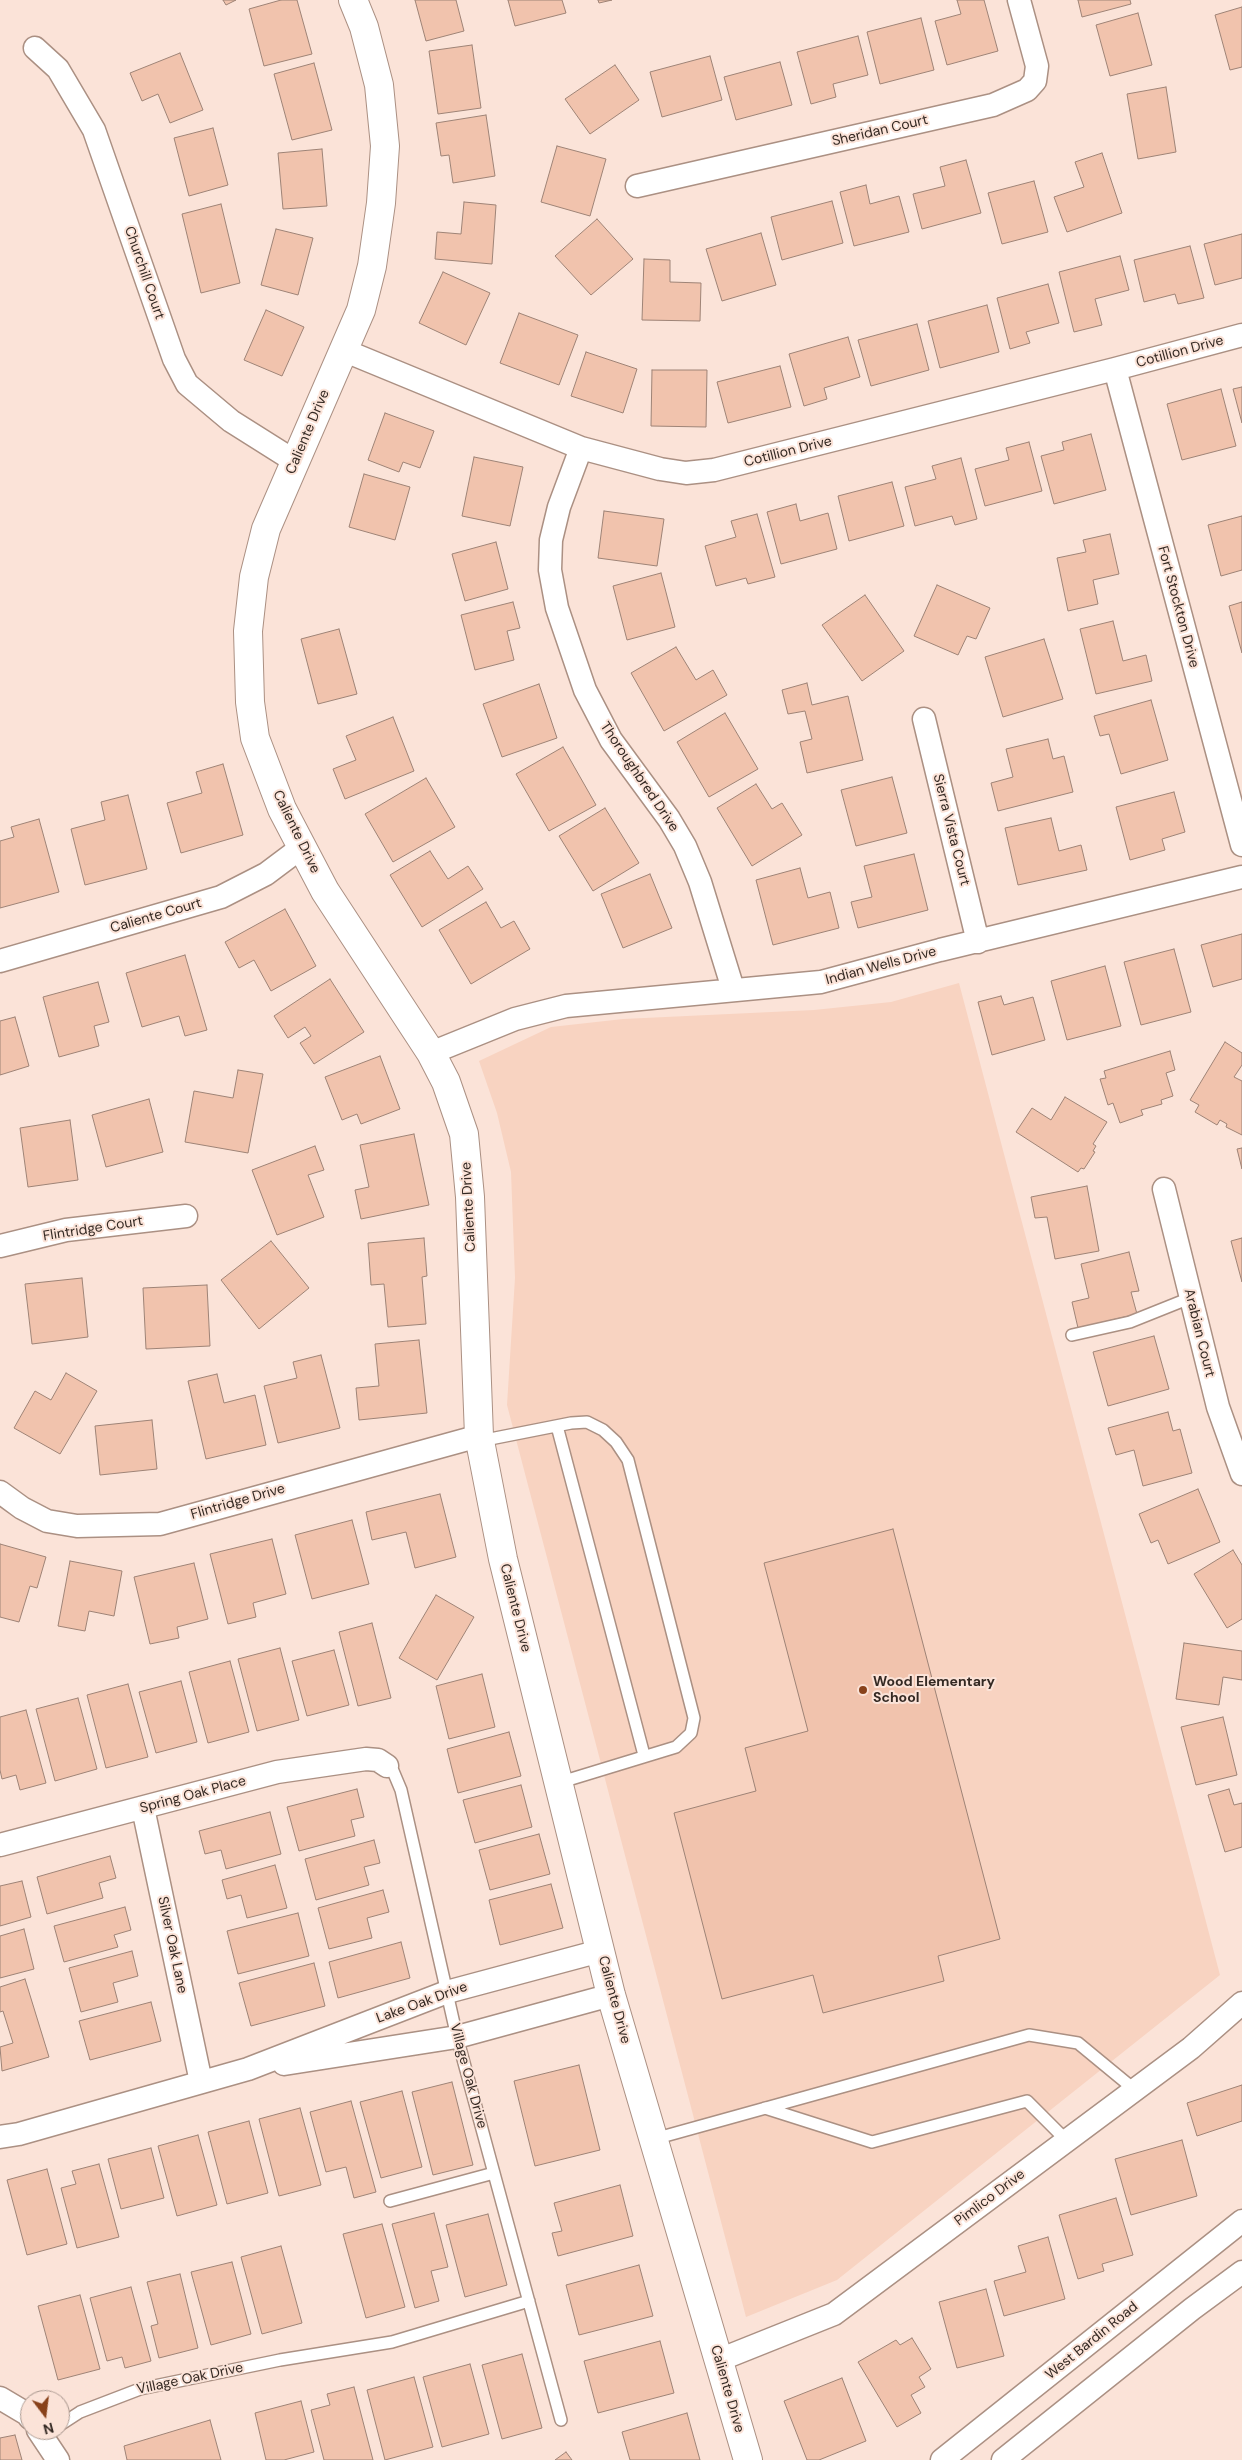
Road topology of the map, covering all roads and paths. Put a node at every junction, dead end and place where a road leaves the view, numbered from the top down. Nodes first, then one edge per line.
1 (354, 0) edge
2 (1019, 0) edge
3 (35, 48) dead end
4 (637, 186) dead end
5 (1242, 335) edge
6 (343, 350) junction
7 (1115, 369) junction
8 (580, 448) junction
9 (296, 462) junction
10 (924, 719) dead end
11 (1242, 845) edge
12 (302, 847) junction
13 (1242, 877) edge
14 (978, 942) junction
15 (0, 961) edge
16 (732, 989) junction
17 (431, 1053) junction
18 (1164, 1190) dead end
19 (186, 1216) dead end
20 (0, 1246) edge
21 (1190, 1298) junction
22 (1072, 1335) dead end
23 (557, 1426) junction
24 (479, 1438) junction
25 (1242, 1474) edge
26 (0, 1492) edge
27 (644, 1755) junction
28 (387, 1766) joint
29 (558, 1783) junction
30 (143, 1808) junction
31 (0, 1845) edge
32 (600, 1951) junction
33 (447, 1992) junction
34 (611, 1995) junction
35 (1242, 2003) edge
36 (457, 2037) junction
37 (248, 2068) junction
38 (200, 2082) junction
39 (1135, 2090) junction
40 (765, 2108) junction
41 (0, 2137) edge
42 (654, 2139) junction
43 (1066, 2141) junction
44 (494, 2173) junction
45 (390, 2201) dead end
46 (1242, 2221) edge
47 (1242, 2272) edge
48 (529, 2301) junction
49 (719, 2360) junction
50 (0, 2398) edge
51 (20, 2410) edge
52 (70, 2416) edge
53 (561, 2420) dead end
54 (49, 2440) edge
55 (58, 2460) edge
56 (748, 2460) edge
57 (942, 2460) edge
58 (1003, 2460) edge

1 - 6 street, Caliente Drive
2 - 4 street, Sheridan Court
3 - 9 street, Churchill Court
5 - 7 street, Cotillion Drive
6 - 8 street, Cotillion Drive
6 - 9 street, Caliente Drive
7 - 8 street, Cotillion Drive
7 - 11 street, Fort Stockton Drive
8 - 16 street, Thoroughbred Drive
9 - 12 street, Caliente Drive
10 - 14 street, Sierra Vista Court
12 - 15 street, Caliente Court
12 - 17 street, Caliente Drive
13 - 14 street, Indian Wells Drive
14 - 16 street, Indian Wells Drive
16 - 17 street, Indian Wells Drive
17 - 24 street, Caliente Drive
18 - 21 street, Arabian Court
19 - 20 street, Flintridge Court
21 - 22 lane
21 - 25 street, Arabian Court
23 - 24 lane
23 - 27 lane
23 - 27 lane
24 - 26 street, Flintridge Drive
24 - 29 street, Caliente Drive
27 - 29 lane
28 - 30 street, Spring Oak Place
28 - 33 lane, Village Oak Drive
29 - 32 street, Caliente Drive
30 - 31 street, Spring Oak Place
30 - 38 street, Silver Oak Lane
32 - 33 street, Lake Oak Drive
32 - 34 street, Caliente Drive
33 - 36 lane, Village Oak Drive
33 - 37 street, Lake Oak Drive
34 - 36 street, Lake Oak Drive
34 - 42 street, Caliente Drive
35 - 39 street, Pimlico Drive
36 - 37 street, Lake Oak Drive
36 - 44 lane, Village Oak Drive
37 - 38 street, Lake Oak Drive
38 - 41 street, Lake Oak Drive
39 - 40 lane
39 - 43 street, Pimlico Drive
40 - 42 lane
40 - 43 lane
42 - 49 street, Caliente Drive
43 - 49 street, Pimlico Drive
44 - 45 lane
44 - 48 lane, Village Oak Drive
46 - 57 street, West Bardin Road
47 - 58 street
48 - 52 lane, Village Oak Drive
48 - 53 lane, Village Oak Drive
49 - 56 street, Caliente Drive
50 - 51 street
54 - 55 street

